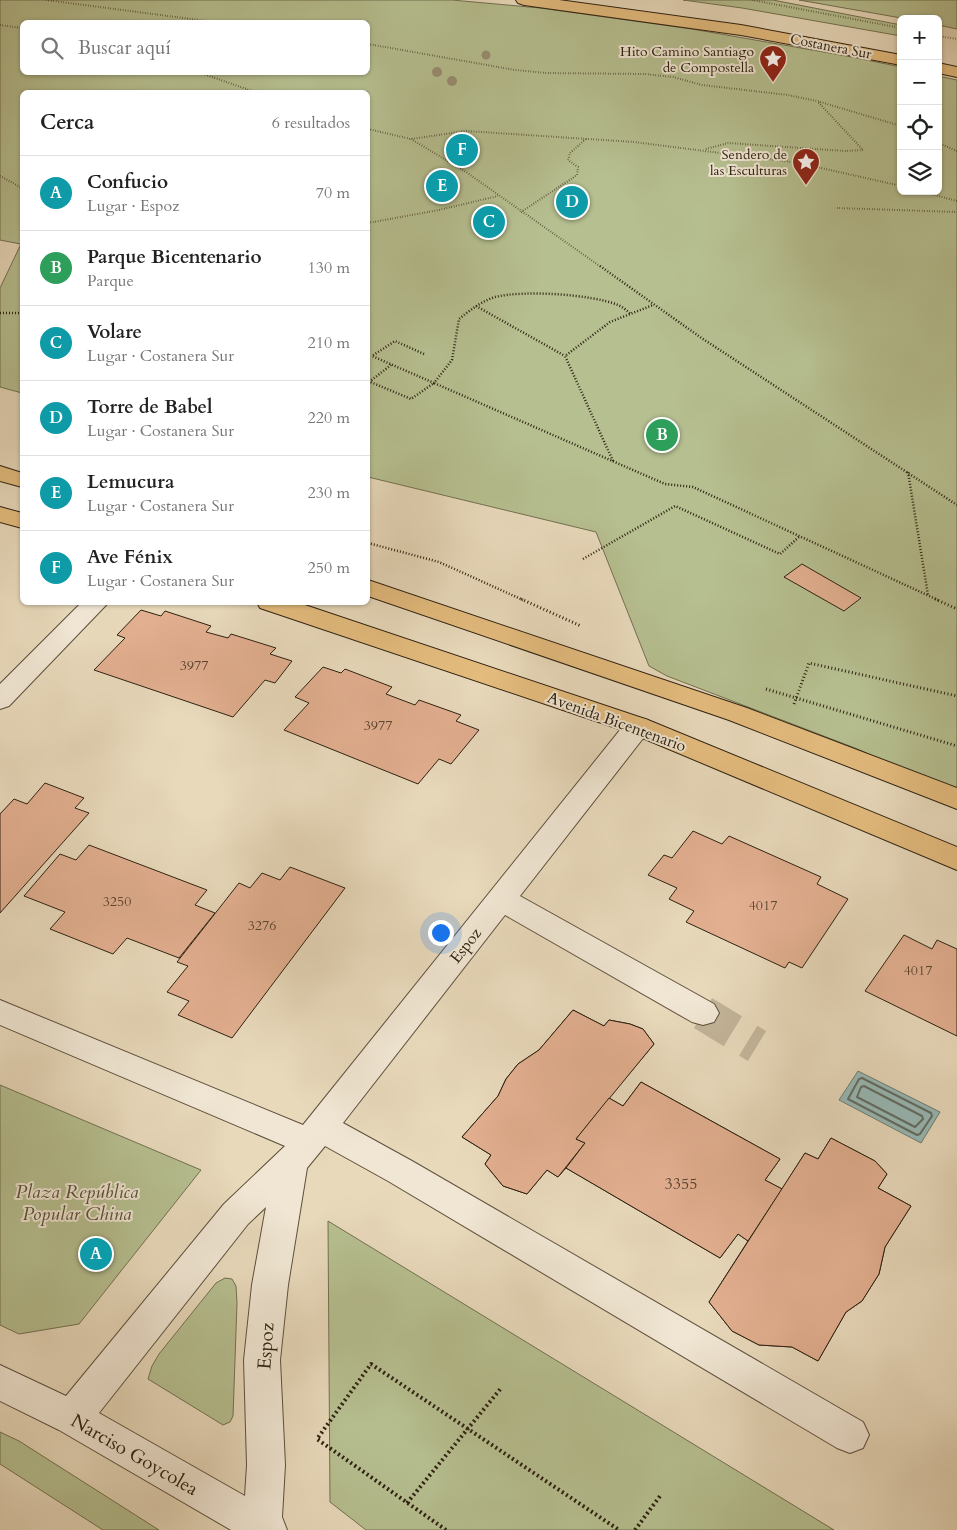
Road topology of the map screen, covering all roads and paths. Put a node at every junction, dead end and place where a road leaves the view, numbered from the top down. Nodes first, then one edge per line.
1 (46, 0) edge
2 (524, 0) edge
3 (625, 0) edge
4 (752, 0) edge
5 (199, 20) edge
6 (0, 25) edge
7 (897, 27) edge
8 (20, 28) edge
9 (942, 37) edge
10 (957, 40) edge
11 (370, 44) edge
12 (897, 45) edge
13 (942, 55) edge
14 (957, 58) edge
15 (897, 59) edge
16 (942, 69) edge
17 (957, 72) edge
18 (207, 75) edge
19 (249, 90) edge
20 (817, 101) junction
21 (897, 125) edge
22 (370, 130) edge
23 (587, 138) junction
24 (411, 140) junction
25 (942, 145) edge
26 (702, 150) junction
27 (957, 151) edge
28 (0, 176) edge
29 (897, 185) edge
30 (20, 187) edge
31 (935, 195) edge
32 (498, 196) junction
33 (957, 201) edge
34 (837, 208) dead end
35 (521, 212) junction
36 (957, 212) edge
37 (370, 224) edge
38 (653, 305) junction
39 (475, 306) junction
40 (0, 313) edge
41 (20, 313) edge
42 (631, 314) junction
43 (424, 354) dead end
44 (565, 356) junction
45 (392, 364) junction
46 (370, 380) edge
47 (370, 383) edge
48 (434, 383) junction
49 (613, 461) junction
50 (908, 472) junction
51 (0, 473) edge
52 (20, 479) edge
53 (957, 504) edge
54 (0, 514) edge
55 (20, 520) edge
56 (800, 536) junction
57 (370, 544) edge
58 (583, 559) dead end
59 (370, 589) edge
60 (928, 595) junction
61 (94, 605) edge
62 (278, 605) edge
63 (957, 609) edge
64 (584, 627) dead end
65 (758, 686) dead end
66 (957, 696) edge
67 (796, 697) junction
68 (0, 700) edge
69 (638, 726) junction
70 (788, 734) junction
71 (957, 746) edge
72 (957, 800) edge
73 (957, 859) edge
74 (502, 899) junction
75 (0, 1012) edge
76 (703, 1013) tunnel mouth
77 (307, 1144) junction
78 (0, 1382) edge
79 (502, 1386) dead end
80 (72, 1418) junction
81 (466, 1429) junction
82 (850, 1435) dead end
83 (660, 1496) dead end
84 (407, 1503) junction
85 (264, 1529) edge
86 (446, 1530) edge
87 (619, 1530) edge
88 (636, 1530) edge

1 - 5 path
2 - 15 main road, Costanera Sur
3 - 12 main road, Costanera Sur
4 - 7 path
6 - 8 path
9 - 10 path
11 - 20 path
13 - 14 main road
16 - 17 main road
18 - 19 path
20 - 21 path
20 - 26 path
22 - 24 path
23 - 24 path
23 - 26 path
23 - 35 path
24 - 32 path
25 - 27 path
26 - 29 path
28 - 30 path
31 - 33 path
32 - 35 path
32 - 37 path
34 - 36 path
35 - 38 path
38 - 42 path
38 - 50 path
39 - 42 path
39 - 44 path
39 - 48 path
40 - 41 path
42 - 44 path
43 - 45 path
44 - 49 path
45 - 46 path
45 - 48 path
47 - 48 path
48 - 49 path
49 - 56 path
50 - 53 path
50 - 60 path
51 - 52 main road
54 - 55 main road
56 - 58 path
56 - 60 path
57 - 64 path
59 - 70 main road
60 - 63 path
61 - 68 street
62 - 69 main road, Avenida Bicentenario
65 - 67 path
66 - 67 path
67 - 70 path
67 - 71 path
69 - 73 main road, Avenida Bicentenario
69 - 74 street, Espoz
70 - 72 main road
74 - 76 street
74 - 77 street, Espoz
75 - 77 street
77 - 80 street, Espoz
77 - 82 street
77 - 85 street, Espoz
78 - 80 street, Narciso Goycolea
79 - 81 path
80 - 85 street, Narciso Goycolea
81 - 84 path
81 - 84 path
81 - 87 path
83 - 88 path
84 - 86 path

